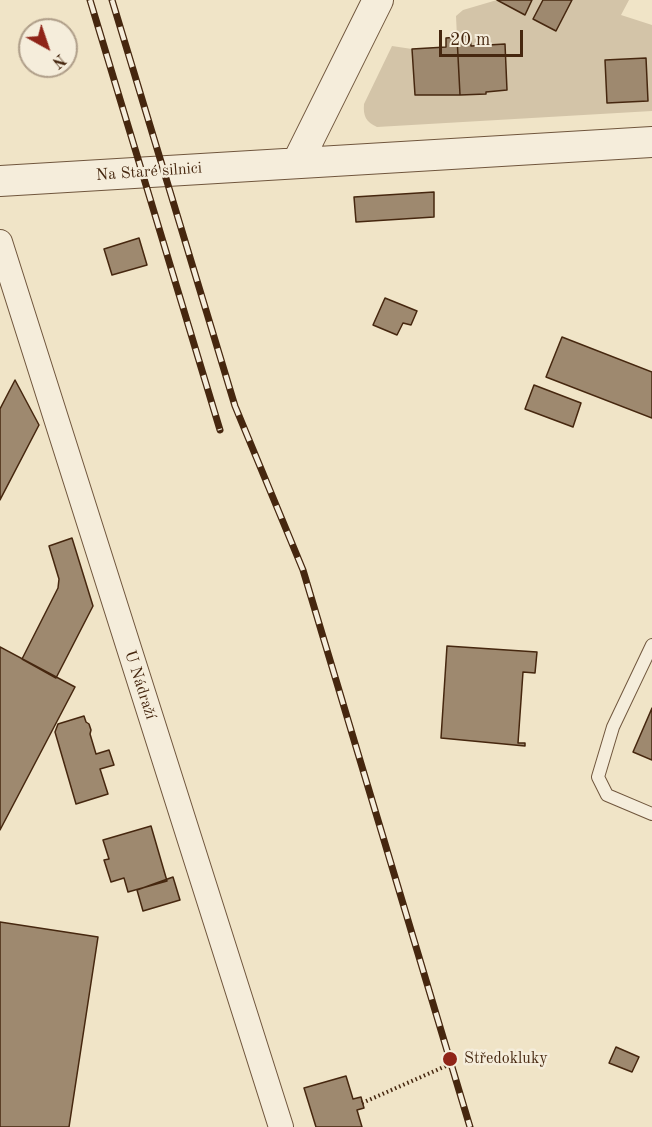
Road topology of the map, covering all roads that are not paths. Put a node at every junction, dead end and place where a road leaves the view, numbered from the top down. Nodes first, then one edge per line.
1 (378, 0) edge
2 (652, 142) edge
3 (297, 163) junction
4 (0, 181) edge
5 (0, 242) edge
6 (652, 645) edge
7 (652, 814) edge
8 (281, 1127) edge

1 - 3 street
2 - 3 street, Na Staré silnici
3 - 4 street, Na Staré silnici
5 - 8 street, U Nádraží
6 - 7 lane

